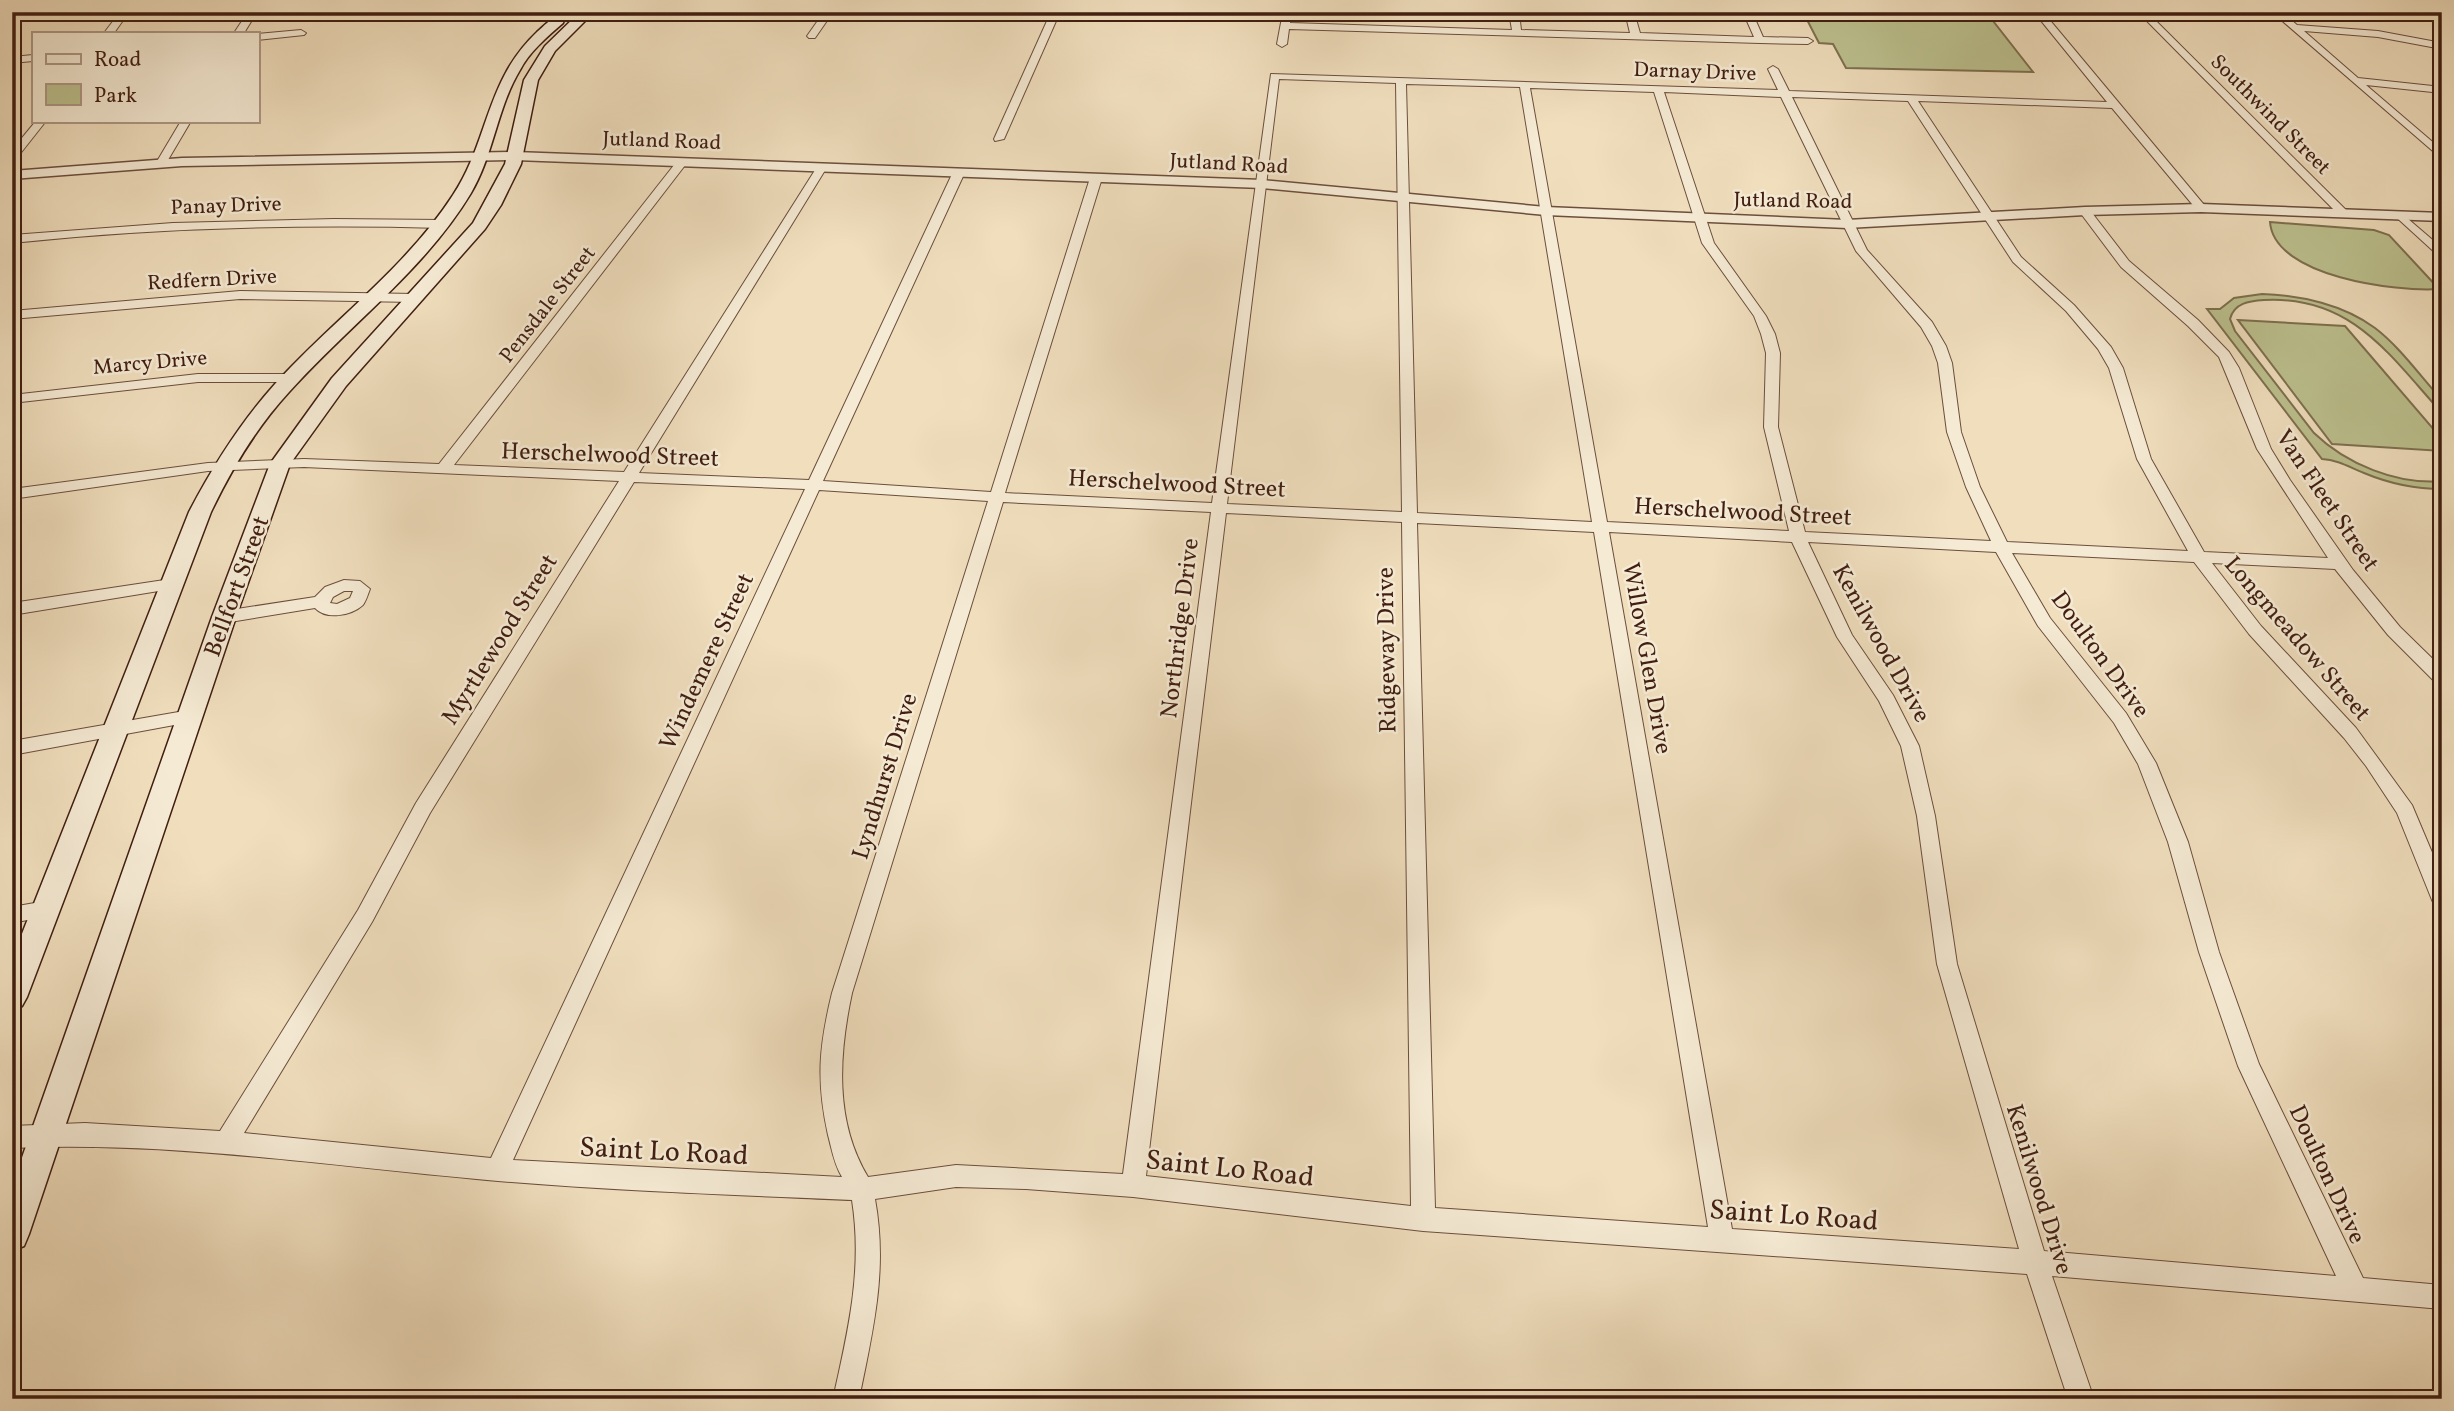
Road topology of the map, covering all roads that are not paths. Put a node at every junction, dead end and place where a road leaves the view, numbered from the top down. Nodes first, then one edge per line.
1 (125, 12) edge
2 (253, 12) edge
3 (566, 12) edge
4 (588, 12) edge
5 (829, 12) edge
6 (1056, 12) edge
7 (1288, 12) edge
8 (1514, 12) edge
9 (1629, 12) edge
10 (1746, 12) edge
11 (2038, 12) edge
12 (2142, 12) edge
13 (2276, 12) edge
14 (1286, 26) junction
15 (2294, 28) junction
16 (110, 32) edge
17 (240, 32) edge
18 (301, 33) dead end
19 (1517, 33) junction
20 (812, 36) dead end
21 (1636, 36) junction
22 (259, 37) edge
23 (1760, 40) junction
24 (1808, 41) dead end
25 (1282, 44) dead end
26 (2442, 46) edge
27 (550, 48) junction
28 (528, 49) junction
29 (32, 58) edge
30 (12, 60) edge
31 (1773, 69) dead end
32 (1274, 76) joint
33 (1401, 81) junction
34 (2355, 81) junction
35 (1525, 86) junction
36 (1658, 89) junction
37 (2442, 89) edge
38 (1785, 93) junction
39 (526, 97) junction
40 (1911, 98) junction
41 (500, 100) junction
42 (2115, 105) junction
43 (40, 122) edge
44 (185, 122) edge
45 (494, 123) junction
46 (999, 139) dead end
47 (2437, 147) edge
48 (481, 156) junction
49 (514, 156) junction
50 (2442, 156) edge
51 (12, 157) edge
52 (682, 162) junction
53 (161, 163) junction
54 (822, 167) junction
55 (959, 172) junction
56 (12, 175) edge
57 (1096, 178) junction
58 (1262, 184) junction
59 (1402, 199) junction
60 (493, 205) junction
61 (2202, 208) junction
62 (1546, 211) junction
63 (2085, 211) junction
64 (2342, 212) junction
65 (2400, 215) junction
66 (2442, 217) edge
67 (1990, 218) junction
68 (1699, 219) junction
69 (442, 224) junction
70 (1847, 224) junction
71 (12, 239) edge
72 (2442, 255) edge
73 (377, 296) junction
74 (415, 298) junction
75 (12, 315) edge
76 (293, 378) junction
77 (12, 399) edge
78 (280, 464) junction
79 (223, 465) junction
80 (443, 469) junction
81 (629, 478) junction
82 (814, 485) junction
83 (12, 494) edge
84 (998, 497) junction
85 (1219, 508) junction
86 (1407, 517) junction
87 (1601, 527) junction
88 (1798, 537) junction
89 (2001, 547) junction
90 (2199, 557) junction
91 (2340, 564) junction
92 (172, 584) junction
93 (321, 602) dead end
94 (12, 609) edge
95 (224, 617) junction
96 (2442, 679) edge
97 (191, 716) junction
98 (115, 730) junction
99 (12, 748) edge
100 (2442, 900) edge
101 (46, 909) junction
102 (12, 915) edge
103 (12, 997) edge
104 (47, 1135) junction
105 (12, 1137) edge
106 (226, 1142) junction
107 (497, 1170) junction
108 (1133, 1186) junction
109 (862, 1189) junction
110 (1423, 1219) junction
111 (12, 1234) edge
112 (1722, 1238) junction
113 (2035, 1262) junction
114 (2356, 1290) junction
115 (2442, 1297) edge
116 (846, 1399) edge
117 (2081, 1399) edge

1 - 16 street
2 - 17 street
3 - 28 main road
4 - 27 main road, Bellfort Street
5 - 20 street
6 - 46 street
7 - 14 street
8 - 19 street
9 - 21 street
10 - 23 street
11 - 42 street
12 - 64 street, Southwind Street
13 - 15 street
14 - 19 street
14 - 25 street
15 - 26 street
15 - 34 street
18 - 22 street
19 - 21 street
21 - 23 street
23 - 24 street
27 - 28 main road
27 - 39 main road, Bellfort Street
28 - 41 main road
29 - 30 street
31 - 38 street, Doulton Drive
32 - 33 street, Darnay Drive
32 - 58 street, Northridge Drive
33 - 35 street, Darnay Drive
33 - 59 street, Ridgeway Drive
34 - 37 street
34 - 47 street
35 - 36 street, Darnay Drive
35 - 62 street, Willow Glen Drive
36 - 38 street, Darnay Drive
36 - 68 street, Kenilwood Drive
38 - 40 street, Darnay Drive
38 - 70 street, Doulton Drive
39 - 41 main road
39 - 49 main road, Bellfort Street
40 - 42 street, Darnay Drive
40 - 67 street, Longmeadow Street
41 - 45 main road
42 - 61 street
43 - 51 street
44 - 53 street
45 - 48 main road
45 - 49 main road
47 - 50 street
48 - 49 street, Jutland Road
48 - 53 street, Jutland Road
48 - 60 main road
48 - 69 main road
49 - 52 street, Jutland Road
49 - 60 main road, Bellfort Street
52 - 54 street, Jutland Road
52 - 80 street, Pensdale Street
53 - 56 street, Jutland Road
54 - 55 street, Jutland Road
54 - 81 street, Myrtlewood Street
55 - 57 street, Jutland Road
55 - 82 street, Windemere Street
57 - 58 street, Jutland Road
57 - 84 street, Lyndhurst Drive
58 - 59 street, Jutland Road
58 - 85 street, Northridge Drive
59 - 62 street, Jutland Road
59 - 86 street, Ridgeway Drive
60 - 74 main road, Bellfort Street
61 - 63 street, Jutland Road
61 - 64 street, Jutland Road
62 - 68 street, Jutland Road
62 - 87 street, Willow Glen Drive
63 - 67 street, Jutland Road
63 - 91 street, Van Fleet Street
64 - 65 street, Jutland Road
65 - 66 street, Jutland Road
65 - 72 street
67 - 70 street, Jutland Road
67 - 90 street, Longmeadow Street
68 - 70 street, Jutland Road
68 - 88 street, Kenilwood Drive
69 - 71 street, Panay Drive
69 - 73 main road
70 - 89 street, Doulton Drive
73 - 74 street, Redfern Drive
73 - 75 street, Redfern Drive
73 - 76 main road
74 - 78 main road, Bellfort Street
76 - 77 street, Marcy Drive
76 - 79 main road
78 - 79 street, Herschelwood Street
78 - 80 street, Herschelwood Street
78 - 95 main road, Bellfort Street
79 - 83 street, Herschelwood Street
79 - 92 main road
80 - 81 street, Herschelwood Street
81 - 82 street, Herschelwood Street
81 - 106 street, Myrtlewood Street
82 - 84 street, Herschelwood Street
82 - 107 street, Windemere Street
84 - 85 street, Herschelwood Street
84 - 109 street, Lyndhurst Drive
85 - 86 street, Herschelwood Street
85 - 108 street, Northridge Drive
86 - 87 street, Herschelwood Street
86 - 110 street, Ridgeway Drive
87 - 88 street, Herschelwood Street
87 - 112 street, Willow Glen Drive
88 - 89 street, Herschelwood Street
88 - 113 street, Kenilwood Drive
89 - 90 street, Herschelwood Street
89 - 114 street, Doulton Drive
90 - 91 street, Herschelwood Street
90 - 100 street, Longmeadow Street
91 - 96 street, Van Fleet Street
92 - 94 street
92 - 98 main road
93 - 95 street
95 - 97 main road, Bellfort Street
97 - 98 street
97 - 104 main road, Bellfort Street
98 - 99 street
98 - 101 main road
101 - 102 street
101 - 103 main road
104 - 105 street, Saint Lo Road
104 - 106 street, Saint Lo Road
104 - 111 main road, Bellfort Street
106 - 107 street, Saint Lo Road
107 - 109 street, Saint Lo Road
108 - 109 street, Saint Lo Road
108 - 110 street, Saint Lo Road
109 - 116 street, Lyndhurst Drive
110 - 112 street, Saint Lo Road
112 - 113 street, Saint Lo Road
113 - 114 street, Saint Lo Road
113 - 117 street, Kenilwood Drive
114 - 115 street, Saint Lo Road

